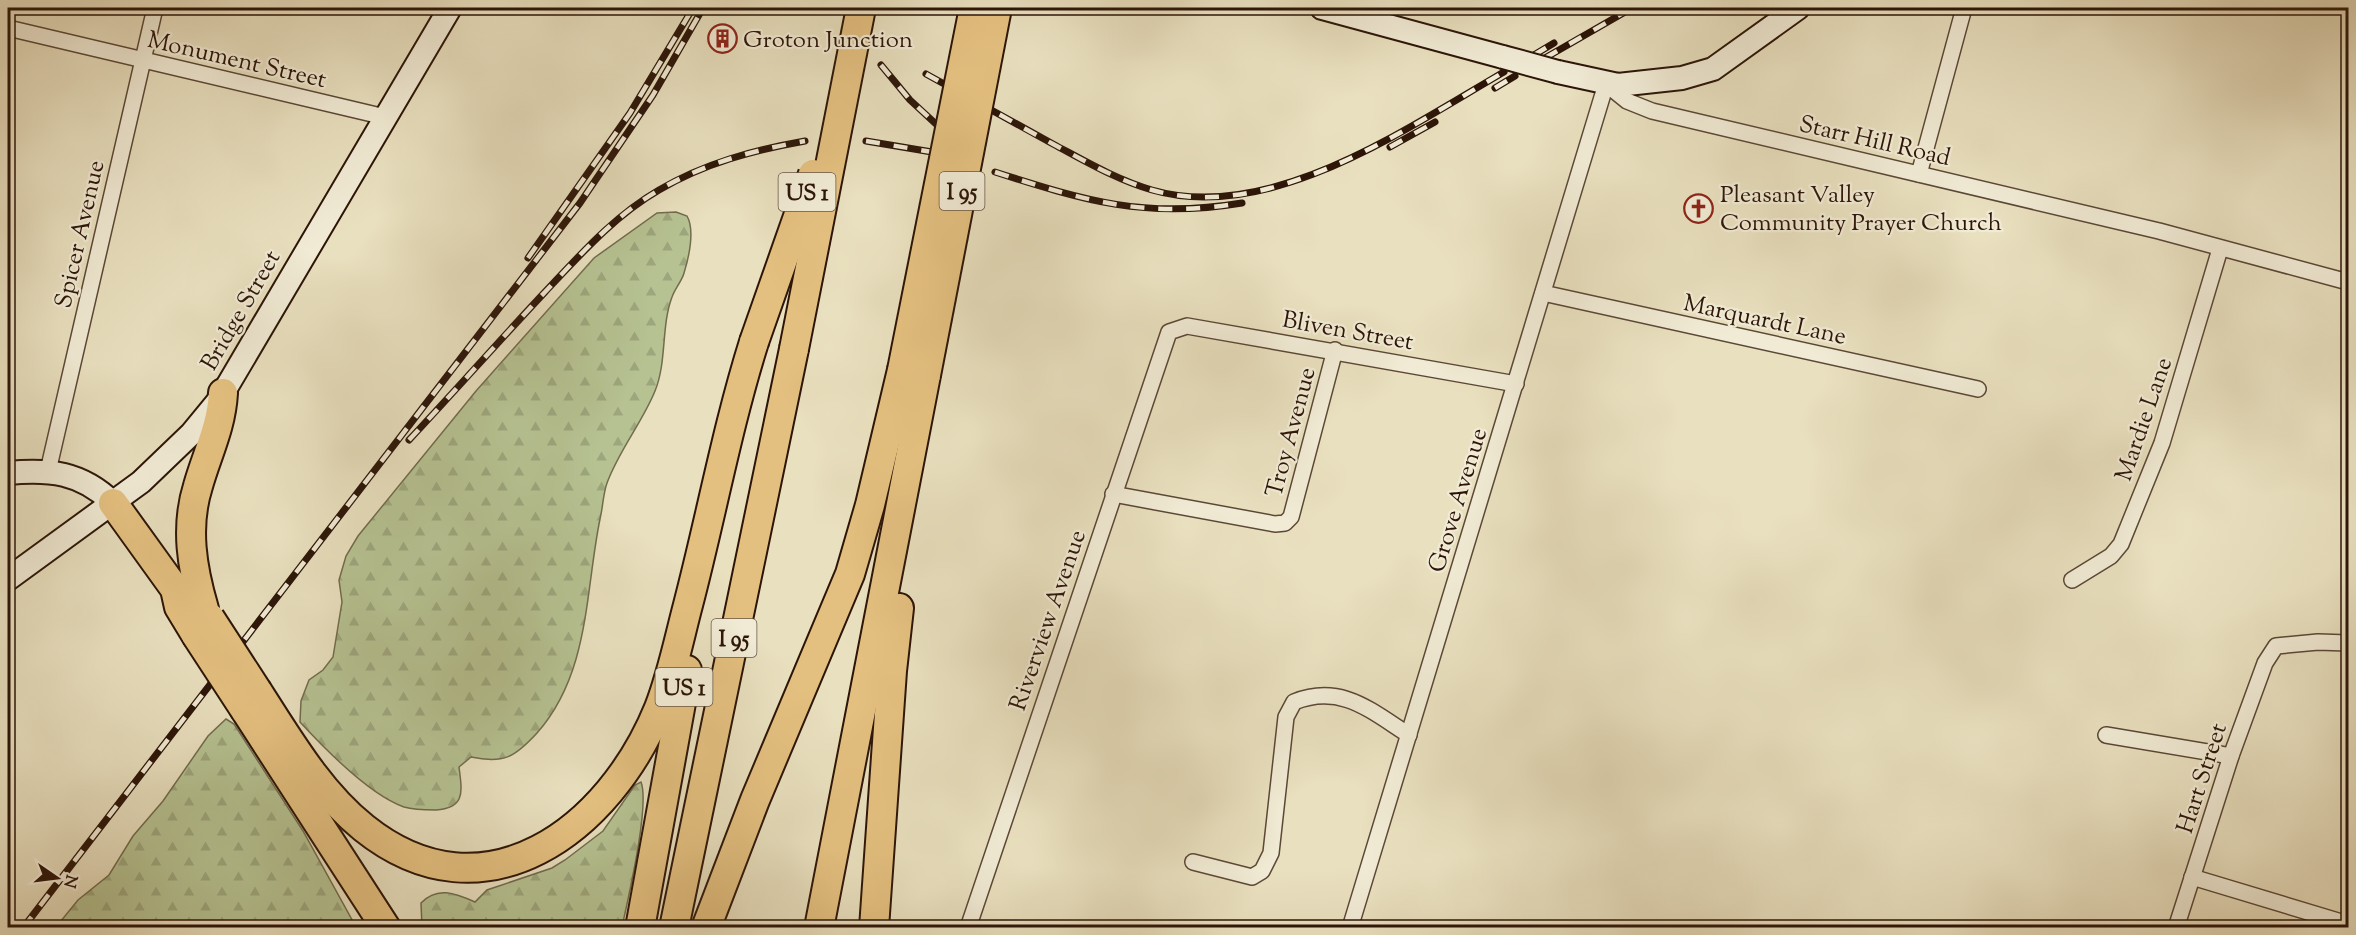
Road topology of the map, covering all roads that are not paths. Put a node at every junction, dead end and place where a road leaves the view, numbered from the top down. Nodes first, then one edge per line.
1 (155, 8) edge
2 (450, 8) edge
3 (861, 8) edge
4 (974, 8) edge
5 (997, 8) edge
6 (1322, 8) edge
7 (1798, 8) edge
8 (1964, 8) edge
9 (8, 28) edge
10 (855, 40) junction
11 (142, 60) junction
12 (1606, 84) junction
13 (385, 117) junction
14 (1919, 174) junction
15 (2220, 249) junction
16 (2349, 282) edge
17 (1543, 293) junction
18 (1173, 329) joint
19 (1335, 350) junction
20 (914, 373) junction
21 (1516, 384) junction
22 (1978, 389) dead end
23 (223, 393) junction
24 (728, 446) junction
25 (48, 471) junction
26 (8, 473) edge
27 (1113, 494) junction
28 (113, 503) junction
29 (896, 520) junction
30 (8, 579) edge
31 (2072, 580) dead end
32 (203, 621) junction
33 (2349, 643) edge
34 (251, 701) junction
35 (1409, 735) junction
36 (2106, 735) dead end
37 (2231, 756) junction
38 (1193, 862) dead end
39 (2192, 877) junction
40 (2349, 924) edge
41 (386, 927) edge
42 (640, 927) edge
43 (674, 927) edge
44 (706, 927) edge
45 (819, 927) edge
46 (874, 927) edge
47 (968, 927) edge
48 (1350, 927) edge
49 (2176, 927) edge

1 - 11 street, Spicer Avenue
2 - 13 street, Bridge Street
3 - 10 highway, I 95, bridge
4 - 20 highway, bridge
5 - 20 highway, I 95, bridge
6 - 12 street, bridge
7 - 12 street
8 - 14 street
9 - 11 street, Monument Street
10 - 24 highway, US 1, bridge
10 - 43 highway, I 95, bridge
11 - 13 street, Monument Street
11 - 25 street, Spicer Avenue
12 - 14 street, Starr Hill Road
12 - 17 street, Grove Avenue
13 - 23 street, Bridge Street
14 - 15 street, Starr Hill Road
15 - 16 street, Starr Hill Road
15 - 31 street, Mardie Lane
17 - 21 street, Grove Avenue
17 - 22 street, Marquardt Lane
18 - 19 street, Bliven Street
18 - 27 street, Riverview Avenue
19 - 21 street, Bliven Street
19 - 27 street, Troy Avenue
20 - 29 highway, I 95
20 - 44 highway
21 - 35 street, Grove Avenue
23 - 28 street, Bridge Street
23 - 32 highway
24 - 34 highway
24 - 42 highway, US 1
25 - 26 street
25 - 28 street
27 - 47 street, Riverview Avenue
28 - 30 street, Bridge Street
28 - 32 highway
29 - 45 highway, I 95
29 - 46 highway
32 - 34 highway, bridge
33 - 37 street, Hart Street
34 - 41 highway
35 - 38 street
35 - 48 street, Grove Avenue
36 - 37 street
37 - 39 street, Hart Street
39 - 40 street
39 - 49 street, Hart Street

